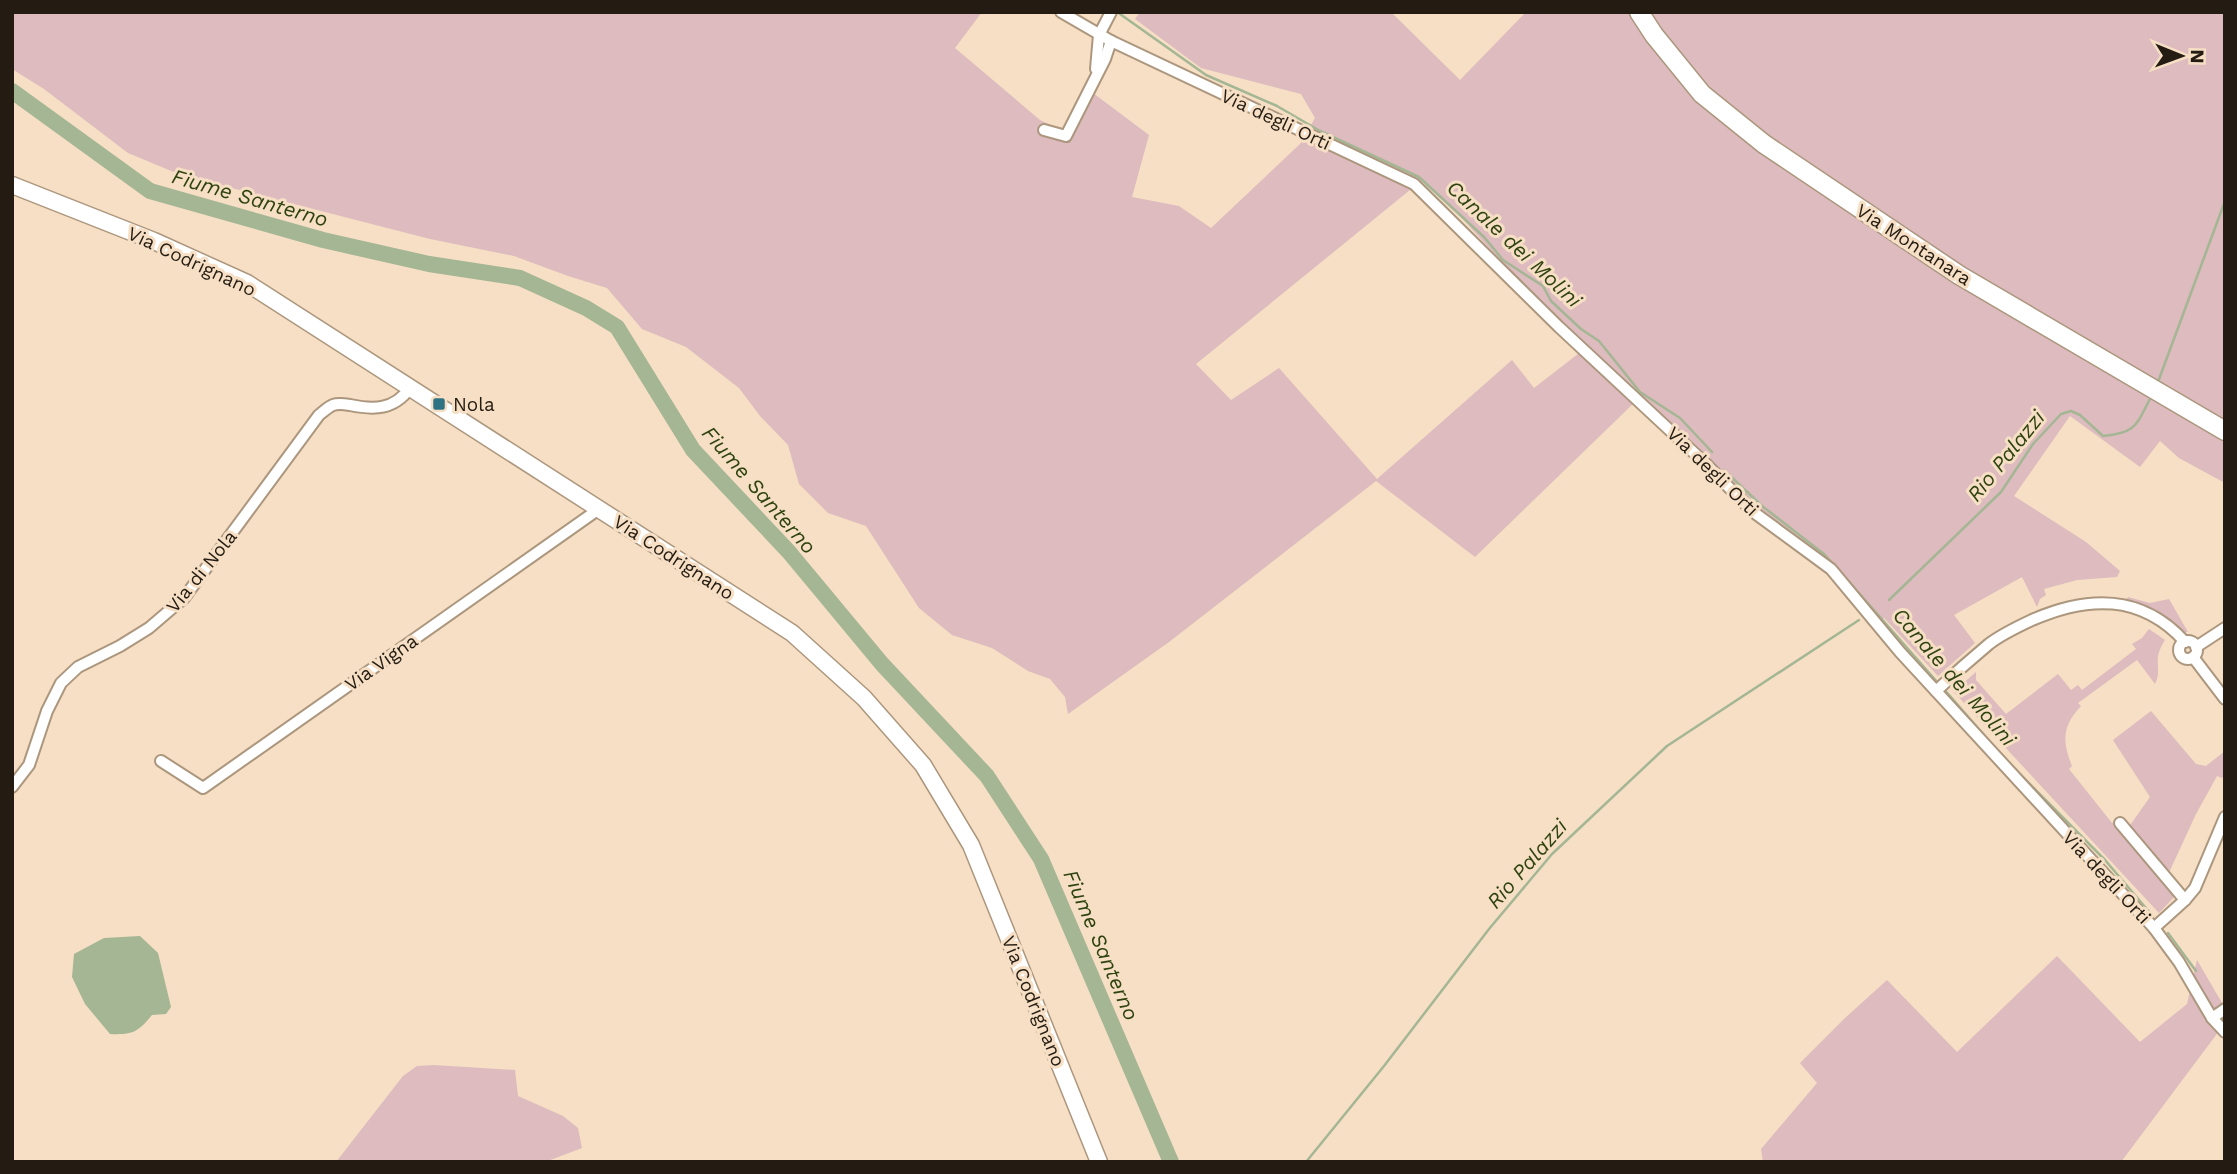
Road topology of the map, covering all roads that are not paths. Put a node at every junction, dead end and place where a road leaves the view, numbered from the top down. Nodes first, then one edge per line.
1 (1061, 12) edge
2 (1111, 12) edge
3 (1639, 12) edge
4 (1099, 35) junction
5 (1111, 41) junction
6 (1096, 74) junction
7 (1044, 130) dead end
8 (12, 185) edge
9 (410, 388) junction
10 (2225, 431) edge
11 (599, 509) junction
12 (2225, 628) edge
13 (2185, 642) junction
14 (2195, 652) junction
15 (1941, 687) junction
16 (2225, 699) edge
17 (162, 761) dead end
18 (12, 787) edge
19 (2225, 817) edge
20 (2120, 823) dead end
21 (2185, 900) junction
22 (2154, 928) junction
23 (2225, 1009) edge
24 (2212, 1018) junction
25 (2225, 1032) edge
26 (1099, 1162) edge

1 - 4 street, Via degli Orti
2 - 4 street
3 - 10 main road, Via Montanara
4 - 5 street, Via degli Orti
4 - 6 street
5 - 6 street
5 - 15 street, Via degli Orti
6 - 7 street
8 - 9 street, Via Codrignano
9 - 11 street, Via Codrignano
9 - 18 street, Via di Nola
11 - 17 street, Via Vigna
11 - 26 street, Via Codrignano
12 - 14 street
13 - 14 street
13 - 14 street
13 - 15 street
14 - 16 street
15 - 22 street, Via degli Orti
19 - 21 street
20 - 21 street
21 - 22 street
22 - 24 street, Via degli Orti
23 - 24 street
24 - 25 street, Via degli Orti

